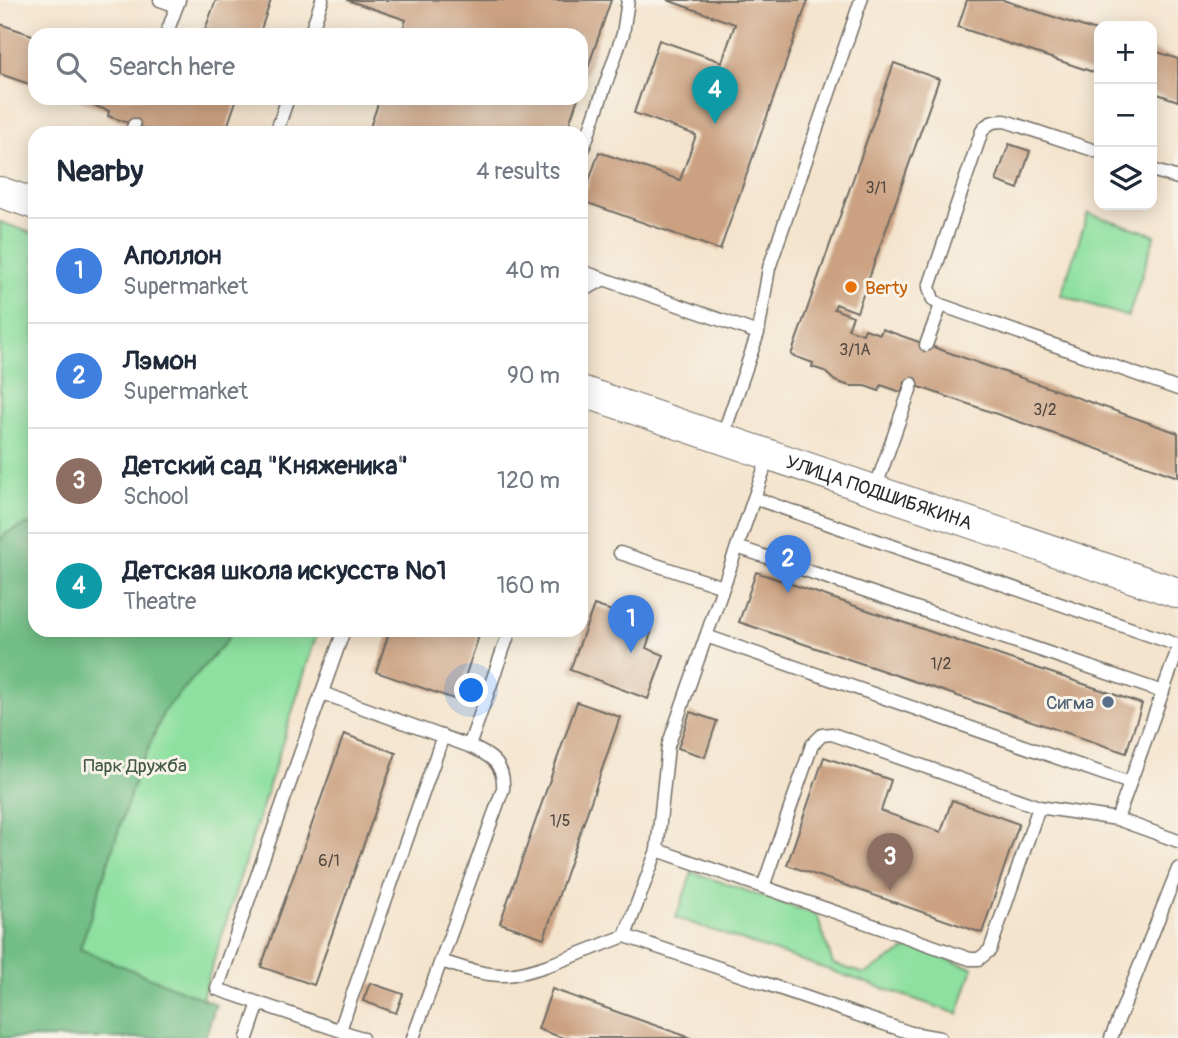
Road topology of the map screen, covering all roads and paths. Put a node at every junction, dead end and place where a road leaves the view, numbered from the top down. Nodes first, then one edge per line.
1 (160, 0) edge
2 (322, 0) edge
3 (628, 0) edge
4 (861, 0) edge
5 (178, 3) edge
6 (169, 28) edge
7 (312, 28) edge
8 (286, 105) edge
9 (278, 126) edge
10 (588, 135) edge
11 (1094, 150) edge
12 (1157, 172) edge
13 (1178, 178) edge
14 (0, 192) edge
15 (28, 202) edge
16 (588, 273) edge
17 (604, 279) junction
18 (588, 288) edge
19 (941, 305) junction
20 (758, 333) junction
21 (926, 345) dead end
22 (912, 384) dead end
23 (1178, 389) edge
24 (588, 393) edge
25 (722, 438) junction
26 (769, 455) junction
27 (875, 489) junction
28 (754, 498) junction
29 (737, 547) junction
30 (620, 553) dead end
31 (723, 587) junction
32 (1178, 593) edge
33 (706, 636) junction
34 (342, 637) edge
35 (508, 637) edge
36 (1178, 647) edge
37 (1163, 692) junction
38 (322, 693) junction
39 (443, 736) junction
40 (469, 746) junction
41 (1130, 783) junction
42 (1039, 807) junction
43 (1117, 819) junction
44 (1178, 841) edge
45 (657, 850) junction
46 (1178, 869) edge
47 (763, 887) junction
48 (625, 936) junction
49 (441, 961) junction
50 (259, 1003) junction
51 (340, 1030) junction
52 (247, 1038) edge
53 (362, 1038) edge
54 (413, 1038) edge
55 (940, 1038) edge
56 (1111, 1038) edge

1 - 5 lane
2 - 7 lane
3 - 10 lane
4 - 20 lane
5 - 6 lane
8 - 9 lane
11 - 19 lane
12 - 13 lane
14 - 15 street
16 - 17 lane
17 - 18 lane
17 - 20 lane
19 - 21 lane
19 - 23 lane
20 - 25 lane
22 - 27 lane
24 - 25 street, УЛИЦА ПОДШИБЯКИНА
25 - 26 street, УЛИЦА ПОДШИБЯКИНА
26 - 27 street, УЛИЦА ПОДШИБЯКИНА
26 - 28 lane
27 - 32 street, УЛИЦА ПОДШИБЯКИНА
28 - 29 lane
28 - 36 lane
29 - 31 lane
29 - 37 lane
30 - 31 lane
31 - 33 lane
33 - 41 lane
33 - 45 lane
34 - 38 lane
35 - 40 lane
36 - 37 lane
37 - 41 lane
38 - 39 lane
38 - 50 lane
39 - 40 lane
39 - 51 lane
40 - 49 lane
41 - 43 lane
42 - 43 lane
42 - 47 lane
42 - 47 lane
43 - 44 lane
45 - 47 lane
45 - 48 lane
46 - 56 lane
48 - 49 lane
48 - 55 lane
49 - 54 lane
50 - 51 lane
50 - 52 lane
51 - 53 lane

